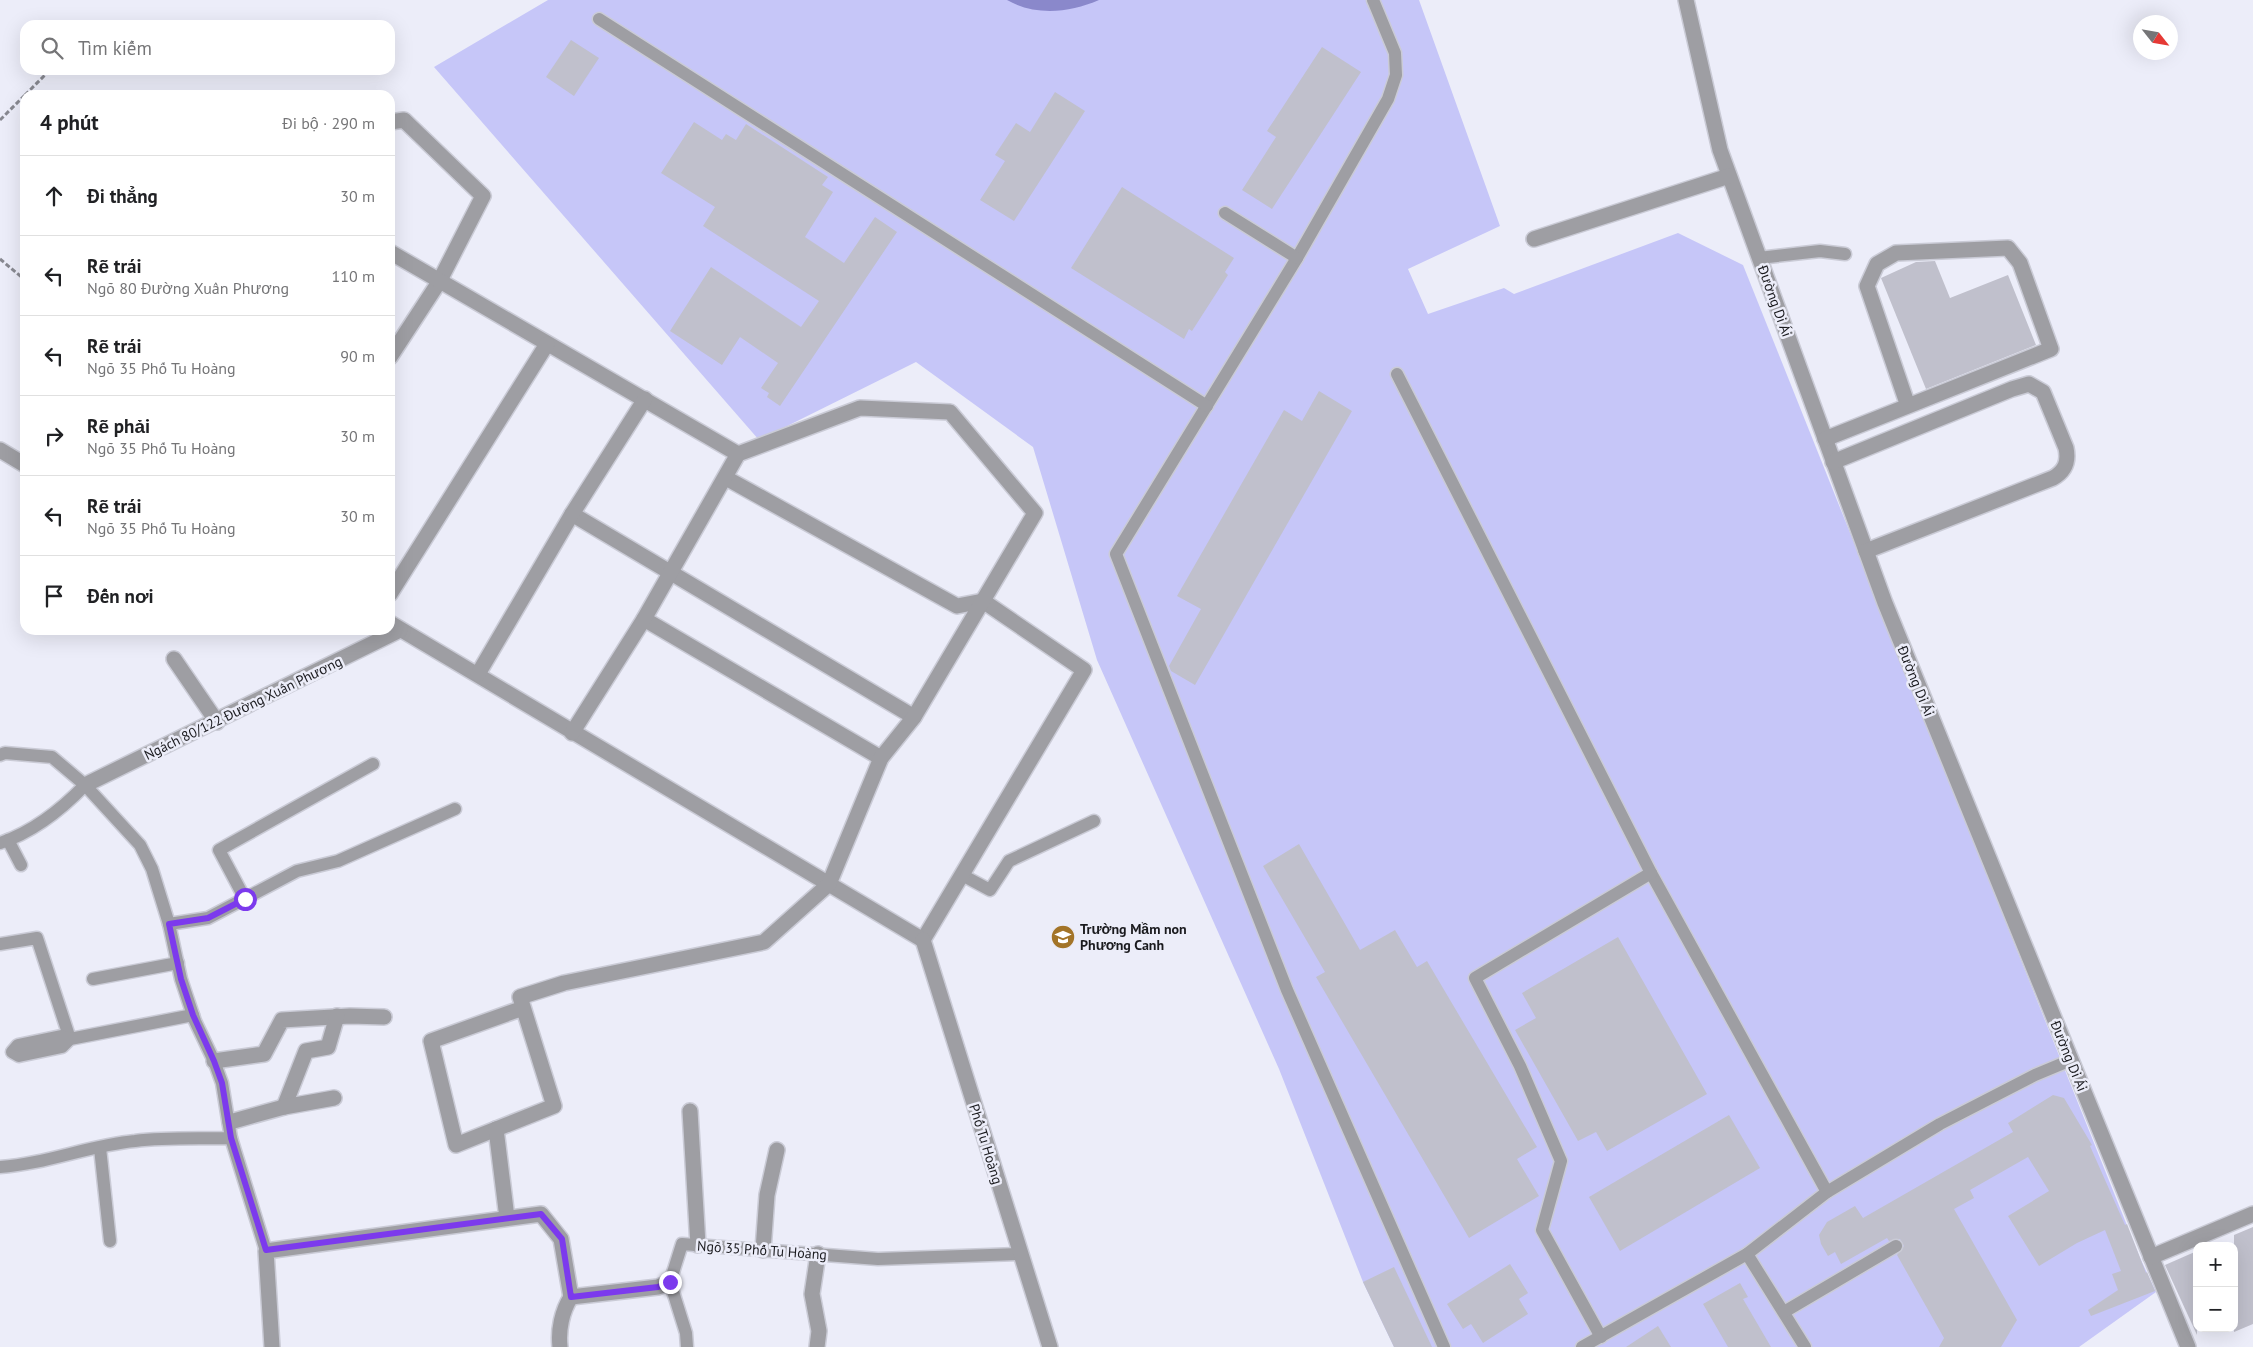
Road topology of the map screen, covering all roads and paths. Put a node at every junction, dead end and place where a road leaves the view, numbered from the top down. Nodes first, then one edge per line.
1 (1373, 0) edge
2 (1686, 0) edge
3 (599, 19) dead end
4 (45, 75) edge
5 (30, 90) edge
6 (20, 100) edge
7 (0, 120) edge
8 (395, 121) edge
9 (1729, 176) junction
10 (1225, 213) dead end
11 (1534, 240) dead end
12 (1845, 254) dead end
13 (395, 255) edge
14 (1297, 258) junction
15 (1759, 258) junction
16 (0, 259) edge
17 (20, 276) edge
18 (439, 282) junction
19 (547, 344) junction
20 (395, 349) edge
21 (1397, 374) dead end
22 (645, 399) junction
23 (1207, 406) junction
24 (1908, 406) junction
25 (1825, 439) junction
26 (0, 450) edge
27 (738, 454) junction
28 (20, 462) edge
29 (1833, 462) junction
30 (726, 478) junction
31 (572, 514) junction
32 (1866, 550) junction
33 (670, 572) junction
34 (395, 586) edge
35 (983, 601) junction
36 (644, 619) junction
37 (395, 626) edge
38 (378, 635) edge
39 (174, 659) dead end
40 (478, 674) junction
41 (914, 717) junction
42 (217, 722) junction
43 (572, 733) junction
44 (0, 755) edge
45 (881, 758) junction
46 (373, 764) dead end
47 (85, 786) junction
48 (455, 809) dead end
49 (1094, 821) dead end
50 (4, 842) edge
51 (21, 865) dead end
52 (1651, 873) junction
53 (962, 875) junction
54 (829, 884) junction
55 (245, 899) junction
56 (169, 924) junction
57 (923, 940) junction
58 (0, 944) edge
59 (178, 963) junction
60 (93, 979) dead end
61 (523, 1008) junction
62 (193, 1015) junction
63 (336, 1016) junction
64 (384, 1017) dead end
65 (70, 1039) junction
66 (18, 1045) dead end
67 (2071, 1060) junction
68 (214, 1061) junction
69 (334, 1098) dead end
70 (284, 1107) junction
71 (690, 1111) dead end
72 (230, 1122) junction
73 (496, 1129) junction
74 (231, 1138) junction
75 (100, 1148) junction
76 (777, 1150) dead end
77 (0, 1167) edge
78 (1827, 1192) junction
79 (2253, 1214) edge
80 (507, 1218) junction
81 (110, 1241) dead end
82 (698, 1245) junction
83 (1896, 1246) dead end
84 (266, 1250) junction
85 (763, 1250) junction
86 (818, 1254) junction
87 (1020, 1254) junction
88 (1747, 1254) junction
89 (2152, 1257) junction
90 (670, 1282) junction
91 (571, 1297) junction
92 (1784, 1312) junction
93 (1601, 1337) junction
94 (272, 1347) edge
95 (560, 1347) edge
96 (686, 1347) edge
97 (817, 1347) edge
98 (1050, 1347) edge
99 (1444, 1347) edge
100 (1582, 1347) edge
101 (1806, 1347) edge
102 (2188, 1347) edge

1 - 14 lane
2 - 9 street, Đường Di Ái
3 - 23 lane
4 - 5 path
6 - 7 path
8 - 18 street
9 - 11 street
9 - 15 street, Đường Di Ái
10 - 14 lane
12 - 15 lane
13 - 18 street
14 - 23 lane
15 - 25 street, Đường Di Ái
16 - 17 path
18 - 19 street
18 - 20 street
19 - 22 street
19 - 34 street
21 - 52 lane
22 - 27 street
22 - 31 street
23 - 99 lane
24 - 24 street
24 - 25 street
25 - 29 street, Đường Di Ái
26 - 28 street
27 - 30 street
27 - 35 street
29 - 32 street, Đường Di Ái
29 - 32 street
30 - 33 street
30 - 35 street
31 - 33 street
31 - 40 street
32 - 67 street, Đường Di Ái
33 - 36 street
33 - 41 street
35 - 41 street
35 - 53 street
36 - 43 street
36 - 45 street
37 - 40 street
38 - 42 street, Ngách 80/122 Đường Xuân Phương
39 - 42 street
40 - 43 street
41 - 45 street
42 - 47 street, Ngách 80/122 Đường Xuân Phương
43 - 54 street
44 - 47 lane
45 - 54 street
46 - 55 lane
47 - 50 lane
47 - 56 lane
48 - 55 lane
49 - 53 lane
50 - 51 lane
52 - 78 lane
52 - 93 lane
53 - 57 street
54 - 57 street
54 - 61 street
55 - 56 lane
56 - 59 lane
57 - 87 street, Phố Tu Hoàng
58 - 65 lane
59 - 60 lane
59 - 62 lane
61 - 73 street
61 - 73 street
62 - 65 lane
62 - 68 lane
63 - 64 street
63 - 68 street
63 - 70 street
65 - 66 lane
67 - 78 lane
67 - 89 street, Đường Di Ái
68 - 72 lane
69 - 70 street
70 - 72 street
71 - 82 street
72 - 74 lane
73 - 80 street
74 - 75 lane
74 - 84 lane
75 - 77 lane
75 - 81 lane
76 - 85 street
78 - 88 lane
79 - 89 street
80 - 84 street
80 - 91 street
82 - 85 lane, Ngõ 35 Phố Tu Hoàng
82 - 90 lane, Ngõ 35 Phố Tu Hoàng
83 - 92 lane
84 - 94 street
85 - 86 lane, Ngõ 35 Phố Tu Hoàng
86 - 87 lane, Ngõ 35 Phố Tu Hoàng
86 - 97 street
87 - 98 street, Phố Tu Hoàng
88 - 92 lane
88 - 93 lane
89 - 102 street, Đường Di Ái
90 - 91 street
90 - 96 lane
91 - 95 street
92 - 101 lane
93 - 100 lane

